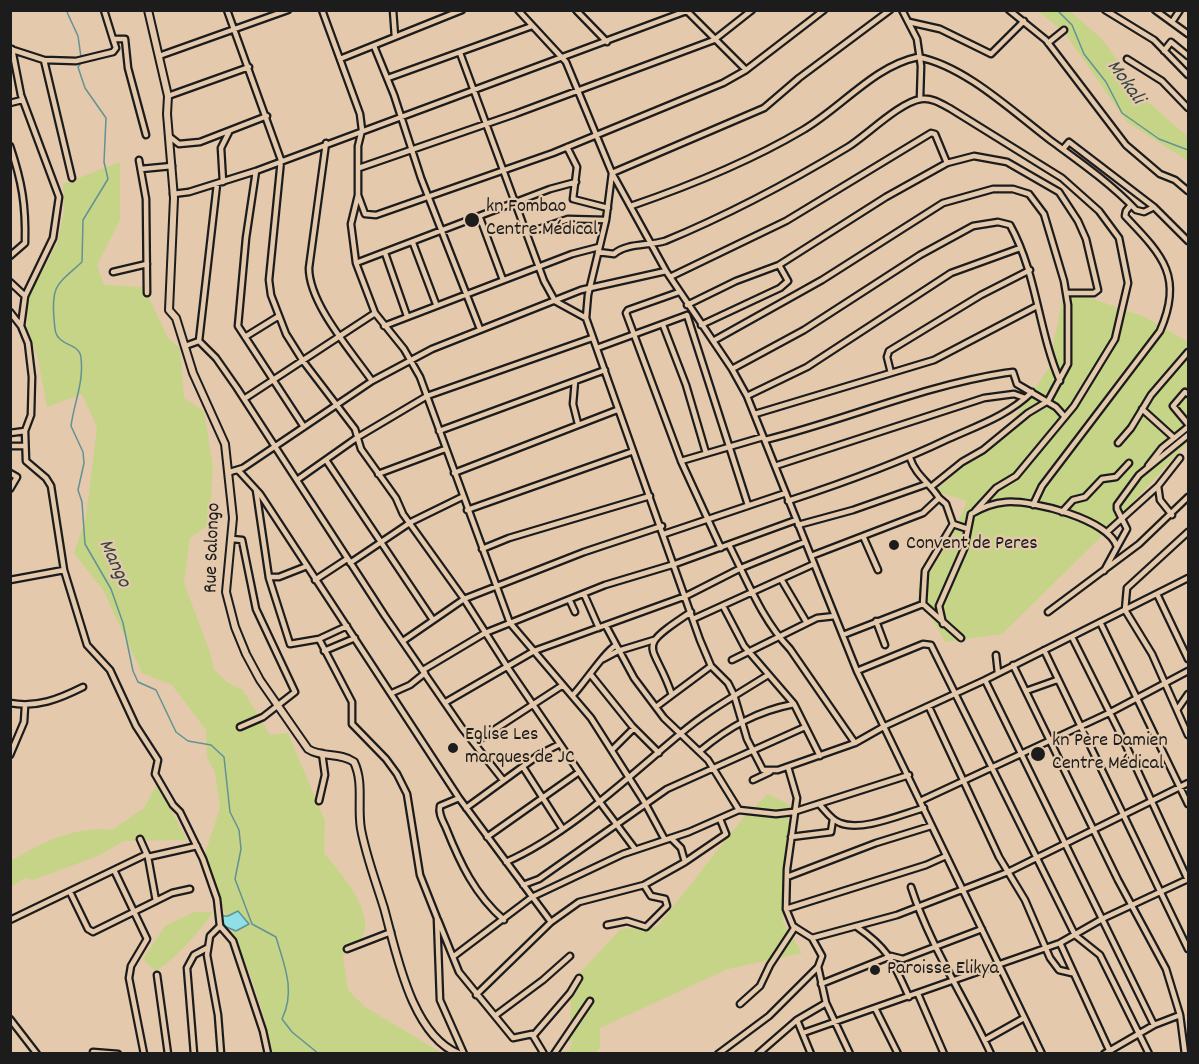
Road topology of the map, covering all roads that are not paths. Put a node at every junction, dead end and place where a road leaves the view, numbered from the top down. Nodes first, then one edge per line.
1 (104, 10) edge
2 (148, 10) edge
3 (227, 10) edge
4 (288, 10) edge
5 (322, 10) edge
6 (393, 10) edge
7 (462, 10) edge
8 (518, 10) edge
9 (752, 10) edge
10 (824, 10) edge
11 (890, 10) edge
12 (902, 10) edge
13 (1009, 10) edge
14 (1106, 10) edge
15 (1155, 10) edge
16 (1180, 10) edge
17 (579, 11) edge
18 (687, 11) edge
19 (1024, 21) junction
20 (909, 22) junction
21 (1172, 22) junction
22 (532, 26) junction
23 (235, 30) junction
24 (1064, 30) dead end
25 (1188, 34) edge
26 (395, 37) junction
27 (113, 39) junction
28 (714, 40) junction
29 (608, 42) junction
30 (1048, 43) junction
31 (374, 46) junction
32 (11, 49) edge
33 (1164, 51) junction
34 (460, 53) junction
35 (159, 56) junction
36 (1188, 56) edge
37 (918, 57) junction
38 (564, 58) junction
39 (340, 59) junction
40 (1127, 59) dead end
41 (44, 60) junction
42 (249, 67) junction
43 (746, 70) junction
44 (1188, 75) edge
45 (388, 78) junction
46 (475, 91) junction
47 (577, 91) junction
48 (168, 96) junction
49 (920, 99) junction
50 (22, 100) junction
51 (10, 103) edge
52 (1188, 108) edge
53 (267, 116) junction
54 (401, 116) junction
55 (486, 124) junction
56 (362, 130) junction
57 (229, 132) junction
58 (147, 135) dead end
59 (596, 136) junction
60 (170, 137) junction
61 (210, 138) junction
62 (326, 143) junction
63 (10, 146) edge
64 (567, 147) junction
65 (221, 148) junction
66 (1064, 148) junction
67 (411, 150) junction
68 (139, 160) dead end
69 (281, 160) junction
70 (947, 163) junction
71 (172, 166) junction
72 (359, 168) junction
73 (141, 169) junction
74 (502, 170) junction
75 (256, 171) junction
76 (612, 173) junction
77 (72, 178) dead end
78 (576, 182) junction
79 (220, 183) junction
80 (1188, 191) edge
81 (173, 194) junction
82 (358, 195) junction
83 (429, 197) junction
84 (516, 203) junction
85 (1131, 205) junction
86 (631, 206) junction
87 (1154, 207) junction
88 (608, 208) junction
89 (480, 218) junction
90 (606, 220) junction
91 (443, 232) junction
92 (527, 233) junction
93 (1188, 241) edge
94 (413, 243) junction
95 (651, 245) junction
96 (1020, 248) junction
97 (599, 250) junction
98 (385, 253) junction
99 (10, 256) edge
100 (356, 263) junction
101 (147, 264) junction
102 (779, 265) junction
103 (539, 267) junction
104 (1030, 270) junction
105 (666, 271) junction
106 (112, 272) dead end
107 (670, 277) junction
108 (503, 280) junction
109 (10, 282) edge
110 (591, 287) junction
111 (679, 292) junction
112 (147, 293) dead end
113 (465, 293) junction
114 (1066, 293) junction
115 (25, 296) junction
116 (555, 301) junction
117 (436, 304) junction
118 (687, 304) junction
119 (1037, 306) junction
120 (10, 312) edge
121 (375, 313) junction
122 (690, 314) junction
123 (407, 315) junction
124 (279, 316) junction
125 (586, 318) junction
126 (663, 325) junction
127 (701, 325) junction
128 (21, 326) junction
129 (384, 326) junction
130 (480, 329) junction
131 (340, 335) junction
132 (633, 335) junction
133 (245, 337) junction
134 (592, 338) junction
135 (199, 341) junction
136 (713, 341) junction
137 (185, 346) junction
138 (597, 348) junction
139 (1188, 352) edge
140 (303, 361) junction
141 (411, 361) junction
142 (732, 369) junction
143 (605, 370) junction
144 (891, 373) junction
145 (273, 381) junction
146 (372, 381) junction
147 (575, 381) junction
148 (1060, 381) junction
149 (1188, 391) edge
150 (1032, 392) junction
151 (427, 396) junction
152 (747, 396) junction
153 (1025, 398) junction
154 (244, 399) junction
155 (1048, 401) junction
156 (336, 407) junction
157 (617, 410) junction
158 (1142, 410) junction
159 (755, 414) junction
160 (1065, 417) junction
161 (578, 424) junction
162 (1188, 425) edge
163 (304, 427) junction
164 (25, 431) junction
165 (439, 431) junction
166 (10, 432) edge
167 (1188, 435) edge
168 (358, 437) junction
169 (1173, 437) junction
170 (764, 438) junction
171 (1118, 443) dead end
172 (10, 446) edge
173 (24, 446) junction
174 (729, 446) junction
175 (274, 447) junction
176 (445, 449) junction
177 (632, 452) junction
178 (706, 453) junction
179 (910, 458) junction
180 (1180, 458) dead end
181 (326, 460) junction
182 (681, 461) junction
183 (1128, 463) dead end
184 (775, 466) junction
185 (238, 470) junction
186 (1145, 471) junction
187 (230, 472) junction
188 (10, 473) edge
189 (453, 473) junction
190 (378, 474) junction
191 (297, 480) junction
192 (929, 486) junction
193 (1158, 486) junction
194 (10, 489) edge
195 (256, 489) junction
196 (786, 493) junction
197 (650, 496) junction
198 (462, 497) junction
199 (1188, 497) edge
200 (939, 498) junction
201 (789, 501) junction
202 (748, 505) junction
203 (1033, 505) junction
204 (467, 510) junction
205 (975, 511) junction
206 (1062, 512) junction
207 (1172, 514) junction
208 (1121, 518) junction
209 (709, 519) junction
210 (411, 522) junction
211 (797, 523) junction
212 (954, 524) junction
213 (662, 526) junction
214 (968, 529) junction
215 (1107, 532) junction
216 (1188, 532) edge
217 (664, 534) junction
218 (863, 536) junction
219 (232, 539) junction
220 (380, 542) junction
221 (805, 542) junction
222 (729, 544) junction
223 (1117, 547) junction
224 (721, 548) junction
225 (482, 549) junction
226 (810, 556) junction
227 (348, 561) junction
228 (675, 564) junction
229 (814, 564) junction
230 (307, 566) junction
231 (741, 568) junction
232 (63, 570) junction
233 (878, 570) dead end
234 (1104, 572) junction
235 (269, 577) junction
236 (1187, 578) edge
237 (781, 579) junction
238 (10, 580) edge
239 (315, 580) junction
240 (496, 585) junction
241 (1188, 585) edge
242 (752, 592) junction
243 (584, 594) junction
244 (1157, 594) junction
245 (686, 596) junction
246 (464, 599) junction
247 (570, 601) junction
248 (923, 604) junction
249 (723, 606) junction
250 (1125, 610) junction
251 (575, 612) dead end
252 (691, 612) junction
253 (1048, 612) dead end
254 (835, 616) junction
255 (693, 619) junction
256 (433, 620) junction
257 (876, 621) junction
258 (1101, 622) junction
259 (510, 623) junction
260 (807, 623) junction
261 (943, 624) junction
262 (347, 626) junction
263 (606, 626) junction
264 (599, 628) junction
265 (485, 633) junction
266 (843, 635) junction
267 (777, 636) junction
268 (1071, 637) junction
269 (356, 638) junction
270 (961, 638) dead end
271 (319, 639) junction
272 (654, 640) junction
273 (403, 641) junction
274 (885, 645) dead end
275 (617, 649) junction
276 (1044, 650) junction
277 (324, 651) junction
278 (534, 651) junction
279 (750, 651) junction
280 (996, 655) dead end
281 (1188, 659) edge
282 (732, 660) dead end
283 (1013, 665) junction
284 (711, 666) junction
285 (508, 668) junction
286 (424, 671) junction
287 (857, 671) junction
288 (1188, 671) edge
289 (998, 673) junction
290 (591, 675) junction
291 (768, 675) junction
292 (986, 680) junction
293 (1057, 680) junction
294 (1166, 682) junction
295 (563, 685) junction
296 (83, 687) dead end
297 (1026, 691) junction
298 (392, 693) junction
299 (956, 694) junction
300 (1188, 694) edge
301 (573, 695) junction
302 (672, 695) junction
303 (734, 695) junction
304 (1138, 697) junction
305 (446, 702) junction
306 (10, 704) edge
307 (794, 704) junction
308 (533, 705) junction
309 (25, 706) junction
310 (279, 707) junction
311 (656, 707) junction
312 (929, 707) junction
313 (1177, 710) junction
314 (1109, 713) junction
315 (741, 721) junction
316 (885, 726) junction
317 (1080, 726) junction
318 (240, 727) dead end
319 (634, 728) junction
320 (805, 728) junction
321 (681, 733) junction
322 (1188, 735) edge
323 (1050, 740) junction
324 (474, 743) junction
325 (855, 743) junction
326 (560, 744) junction
327 (612, 750) junction
328 (752, 750) junction
329 (700, 751) junction
330 (322, 753) junction
331 (658, 753) junction
332 (1021, 753) junction
333 (10, 755) edge
334 (820, 756) junction
335 (523, 767) junction
336 (788, 767) junction
337 (713, 768) junction
338 (992, 768) junction
339 (771, 771) junction
340 (579, 772) junction
341 (909, 775) junction
342 (629, 777) junction
343 (503, 780) junction
344 (753, 780) dead end
345 (964, 782) junction
346 (1188, 783) edge
347 (1179, 788) junction
348 (542, 797) junction
349 (459, 798) junction
350 (318, 801) dead end
351 (599, 801) junction
352 (920, 801) junction
353 (1151, 801) junction
354 (645, 803) junction
355 (819, 804) junction
356 (1188, 804) edge
357 (466, 808) junction
358 (924, 808) junction
359 (739, 810) junction
360 (793, 812) junction
361 (1123, 815) junction
362 (720, 819) junction
363 (833, 819) junction
364 (617, 824) junction
365 (931, 826) junction
366 (562, 828) junction
367 (1095, 829) junction
368 (487, 837) junction
369 (791, 837) junction
370 (140, 839) dead end
371 (668, 839) junction
372 (1064, 844) junction
373 (197, 846) junction
374 (635, 849) junction
375 (147, 855) junction
376 (946, 856) junction
377 (1038, 858) junction
378 (506, 862) junction
379 (685, 862) junction
380 (114, 870) junction
381 (1008, 872) junction
382 (787, 877) junction
383 (1188, 879) edge
384 (523, 885) junction
385 (644, 885) junction
386 (911, 887) dead end
387 (190, 889) dead end
388 (963, 890) junction
389 (70, 892) junction
390 (1159, 894) junction
391 (532, 897) junction
392 (156, 901) junction
393 (1131, 905) junction
394 (917, 907) junction
395 (786, 909) junction
396 (132, 911) junction
397 (437, 918) junction
398 (1102, 919) junction
399 (10, 920) edge
400 (504, 920) junction
401 (551, 922) junction
402 (607, 925) dead end
403 (220, 926) junction
404 (795, 927) junction
405 (857, 927) junction
406 (982, 929) junction
407 (391, 932) junction
408 (1075, 934) junction
409 (1186, 937) edge
410 (812, 938) junction
411 (1060, 943) junction
412 (936, 947) junction
413 (207, 948) junction
414 (347, 949) dead end
415 (1046, 949) junction
416 (1188, 949) edge
417 (891, 956) junction
418 (454, 957) junction
419 (570, 957) dead end
420 (999, 966) junction
421 (818, 967) junction
422 (1072, 973) junction
423 (157, 975) dead end
424 (579, 978) dead end
425 (953, 981) junction
426 (821, 984) junction
427 (918, 994) junction
428 (476, 995) junction
429 (909, 997) junction
430 (590, 1001) dead end
431 (740, 1004) dead end
432 (826, 1004) junction
433 (875, 1008) junction
434 (496, 1015) junction
435 (1180, 1015) junction
436 (1024, 1018) junction
437 (10, 1019) edge
438 (797, 1020) junction
439 (835, 1022) junction
440 (1181, 1022) junction
441 (1154, 1025) junction
442 (1188, 1025) edge
443 (803, 1033) junction
444 (1139, 1034) junction
445 (533, 1036) junction
446 (985, 1040) junction
447 (93, 1052) dead end
448 (37, 1053) edge
449 (118, 1053) edge
450 (144, 1053) edge
451 (168, 1053) edge
452 (194, 1053) edge
453 (222, 1053) edge
454 (267, 1053) edge
455 (459, 1053) edge
456 (464, 1053) edge
457 (544, 1053) edge
458 (554, 1053) edge
459 (718, 1053) edge
460 (758, 1053) edge
461 (811, 1053) edge
462 (850, 1053) edge
463 (898, 1053) edge
464 (944, 1053) edge
465 (991, 1053) edge
466 (1042, 1053) edge
467 (1108, 1053) edge
468 (1149, 1053) edge
469 (1185, 1053) edge

1 - 27 street
2 - 35 street, Rue Salongo
3 - 23 street
4 - 23 street
5 - 39 street
6 - 26 street
7 - 26 street
8 - 22 street
9 - 28 street
10 - 43 street
11 - 76 street
12 - 20 street
13 - 19 street
14 - 33 street
15 - 21 street
16 - 21 street
17 - 29 street
18 - 28 street
18 - 29 street
19 - 20 street
19 - 30 street
20 - 37 street
21 - 25 street
22 - 34 street
22 - 38 street
23 - 35 street
23 - 42 street
24 - 30 street
26 - 31 street
27 - 41 street
27 - 58 street
28 - 43 street
28 - 47 street
29 - 38 street
30 - 80 street
31 - 39 street
31 - 45 street
32 - 41 street
32 - 50 street
33 - 36 street
33 - 44 street
34 - 45 street
34 - 46 street
35 - 48 street, Rue Salongo
37 - 49 street
37 - 66 street
37 - 86 street
38 - 46 street
38 - 47 street
39 - 56 street
40 - 52 street
41 - 77 street
42 - 48 street
42 - 53 street
43 - 59 street
45 - 54 street
46 - 54 street
46 - 55 street
47 - 55 street
47 - 59 street
48 - 60 street, Rue Salongo
49 - 95 street
49 - 160 street
50 - 51 street
50 - 115 street
53 - 57 street
53 - 69 street
54 - 56 street
54 - 67 street
55 - 67 street
55 - 74 street
56 - 62 street
56 - 72 street
57 - 61 street
57 - 65 street
59 - 64 street
59 - 76 street
60 - 61 street
60 - 71 street, Rue Salongo
61 - 65 street
62 - 69 street
62 - 131 street
63 - 99 street
64 - 74 street
64 - 78 street
65 - 79 street
66 - 85 street
66 - 87 street
67 - 72 street
67 - 83 street
68 - 73 street
69 - 75 street
69 - 124 street
70 - 102 street
70 - 107 street
70 - 114 street
71 - 73 street
71 - 81 street, Rue Salongo
72 - 82 street
73 - 101 street
74 - 83 street
74 - 84 street
75 - 79 street
75 - 133 street
76 - 86 street
76 - 88 street
78 - 84 street
78 - 88 street
79 - 81 street
79 - 135 street
81 - 137 street, Rue Salongo
82 - 83 street
82 - 100 street
83 - 91 street
84 - 89 street
84 - 92 street
85 - 87 street
85 - 203 street
86 - 95 street
87 - 93 street
88 - 90 street
89 - 91 street
89 - 108 street
90 - 92 street
90 - 97 street
91 - 94 street
91 - 113 street
92 - 103 street
94 - 98 street
94 - 117 street
95 - 97 street
95 - 105 street
96 - 104 street
96 - 142 street
96 - 152 street
97 - 103 street
97 - 110 street
98 - 100 street
98 - 123 street
100 - 121 street
101 - 106 street
101 - 112 street
102 - 118 street
102 - 127 street
103 - 108 street
103 - 116 street
104 - 119 street
104 - 144 street
105 - 107 street
105 - 110 street
107 - 111 street
108 - 113 street
109 - 115 street
110 - 116 street
110 - 125 street
111 - 118 street
111 - 132 street
113 - 117 street
113 - 130 street
114 - 136 street
114 - 148 street
115 - 128 street
116 - 125 street
116 - 130 street
117 - 123 street
118 - 122 street
119 - 144 street
119 - 148 street
120 - 128 street
121 - 129 street
121 - 131 street
122 - 126 street
122 - 127 street
122 - 174 street
123 - 129 street
124 - 133 street
124 - 140 street
125 - 134 street
126 - 132 street
126 - 178 street
127 - 136 street
128 - 164 street
129 - 141 street
130 - 141 street
131 - 140 street
131 - 146 street
132 - 138 street
132 - 182 street
133 - 145 street
134 - 138 street
134 - 151 street
135 - 137 street
135 - 154 street
136 - 142 street
137 - 187 street, Rue Salongo
138 - 143 street
139 - 158 street
140 - 145 street
140 - 156 street
141 - 146 street
141 - 151 street
142 - 152 street
143 - 147 street
143 - 157 street
144 - 159 street
145 - 154 street
145 - 163 street
146 - 156 street
147 - 161 street
147 - 165 street
148 - 155 street
149 - 162 street
150 - 153 street
150 - 155 street
150 - 170 street
151 - 165 street
151 - 168 street
152 - 159 street
153 - 179 street
153 - 184 street
154 - 175 street
155 - 160 street
155 - 192 street
156 - 163 street
156 - 168 street
157 - 161 street
157 - 177 street
158 - 169 street
158 - 171 street
159 - 170 street
160 - 205 street
161 - 189 street
162 - 169 street
163 - 175 street
164 - 166 street
164 - 173 street
165 - 176 street
167 - 186 street
168 - 181 street
168 - 190 street
169 - 186 street
170 - 174 street
170 - 184 street
172 - 173 street
173 - 232 street
174 - 178 street
174 - 202 street
175 - 185 street
175 - 191 street
176 - 189 street
176 - 190 street
177 - 197 street
177 - 204 street
178 - 182 street
179 - 192 street
179 - 201 street
180 - 193 street
181 - 191 street
181 - 220 street
182 - 209 street
183 - 206 street
184 - 196 street
185 - 187 street
185 - 195 street
186 - 208 street
187 - 219 street, Rue Salongo
188 - 194 street
189 - 198 street
190 - 210 street
191 - 227 street
192 - 200 street
192 - 211 street
193 - 207 street
193 - 208 street
195 - 230 street
195 - 235 street
196 - 201 street
196 - 202 street
197 - 213 street
197 - 225 street
198 - 204 street
198 - 210 street
199 - 207 street
200 - 212 street
200 - 218 street
201 - 211 street
202 - 209 street
203 - 205 street
203 - 206 street
204 - 225 street
205 - 214 street
206 - 215 street
207 - 234 street
208 - 215 street
208 - 223 street
209 - 217 street
209 - 224 street
210 - 220 street
210 - 246 street
211 - 221 street
211 - 222 street
212 - 214 street
212 - 248 street
213 - 217 street
213 - 240 street
214 - 261 street
215 - 223 street
216 - 250 street
217 - 228 street
218 - 226 street
218 - 233 street
219 - 310 street, Rue Salongo
219 - 310 street
220 - 227 street
220 - 256 street
221 - 226 street
221 - 231 street
222 - 224 street
222 - 231 street
223 - 234 street
224 - 228 street
225 - 240 street
226 - 229 street
227 - 239 street
227 - 273 street
228 - 243 street
228 - 245 street
229 - 237 street
229 - 254 street
230 - 235 street
230 - 239 street
231 - 242 street
231 - 245 street
232 - 238 street
232 - 373 street
234 - 253 street
235 - 271 street
236 - 241 street
236 - 244 street
237 - 242 street
237 - 260 street
239 - 262 street
240 - 246 street
240 - 259 street
242 - 249 street
242 - 267 street
243 - 247 street
243 - 264 street
244 - 250 street
244 - 281 street
245 - 252 street
245 - 263 street
246 - 256 street
246 - 265 street
247 - 251 street
247 - 259 street
248 - 257 street
248 - 261 street
249 - 255 street
249 - 279 street
250 - 258 street
250 - 294 street
252 - 255 street
252 - 272 street
254 - 260 street
254 - 266 street
255 - 284 street
256 - 273 street
257 - 266 street
257 - 274 street
258 - 268 street
258 - 304 street
259 - 265 street
259 - 278 street
260 - 267 street
261 - 270 street
262 - 269 street
262 - 271 street
263 - 264 street
263 - 275 street
264 - 278 street
265 - 285 street
265 - 286 street
266 - 287 street
267 - 279 street
267 - 325 street
268 - 276 street
268 - 314 street
269 - 277 street
269 - 298 street
271 - 277 street
272 - 275 street
272 - 302 street
273 - 286 street
275 - 290 street
275 - 311 street
276 - 283 street
276 - 293 street
277 - 397 street
278 - 285 street
278 - 295 street
279 - 282 street
279 - 291 street
280 - 289 street
283 - 289 street
283 - 297 street
284 - 302 street
284 - 303 street
285 - 305 street
285 - 308 street
286 - 298 street
286 - 305 street
287 - 299 street
287 - 316 street
288 - 294 street
289 - 292 street
290 - 301 street
290 - 319 street
291 - 303 street
291 - 307 street
292 - 299 street
292 - 332 street
293 - 297 street
293 - 317 street
294 - 304 street
294 - 313 street
295 - 301 street
295 - 308 street
296 - 309 street
297 - 323 street
298 - 349 street
299 - 312 street
299 - 338 street
300 - 313 street
301 - 327 street
302 - 311 street
303 - 315 street
303 - 321 street
304 - 314 street
304 - 347 street
305 - 324 street
306 - 309 street
307 - 315 street
307 - 320 street
308 - 324 street
308 - 326 street
309 - 333 street
310 - 318 street
310 - 330 street, Rue Salongo
311 - 321 street
312 - 316 street
312 - 345 street
313 - 322 street
314 - 317 street
314 - 353 street
315 - 328 street
315 - 329 street
316 - 325 street
316 - 341 street
317 - 323 street
317 - 361 street
319 - 327 street
319 - 331 street
320 - 328 street
320 - 334 street
321 - 329 street
321 - 331 street
323 - 332 street
323 - 367 street
324 - 343 street
325 - 334 street
326 - 335 street
326 - 340 street
327 - 342 street
328 - 337 street
328 - 339 street
329 - 337 street
330 - 350 street
330 - 407 street, Rue Salongo
331 - 342 street
332 - 338 street
332 - 372 street
334 - 336 street
335 - 343 street
335 - 348 street
336 - 339 street
336 - 360 street
337 - 354 street
337 - 359 street
338 - 345 street
338 - 377 street
339 - 344 street
340 - 348 street
340 - 351 street
341 - 352 street
341 - 355 street
342 - 351 street
342 - 354 street
343 - 357 street
345 - 352 street
345 - 381 street
346 - 347 street
347 - 353 street
347 - 356 street
348 - 366 street
348 - 368 street
349 - 357 street
349 - 400 street
351 - 364 street
351 - 366 street
352 - 358 street
353 - 361 street
353 - 383 street
354 - 364 street
354 - 371 street
355 - 360 street
355 - 363 street
357 - 368 street
358 - 363 street
358 - 365 street
359 - 360 street
359 - 362 street
360 - 369 street
361 - 367 street
361 - 390 street
362 - 371 street
362 - 379 street
363 - 369 street
364 - 374 street
364 - 384 street
365 - 376 street
365 - 382 street
366 - 378 street
367 - 372 street
367 - 393 street
368 - 378 street
369 - 382 street
370 - 375 street
371 - 374 street
371 - 379 street
372 - 377 street
372 - 398 street
373 - 375 street
373 - 403 street
374 - 391 street
375 - 380 street
375 - 392 street
376 - 388 street
376 - 395 street
377 - 381 street
377 - 408 street
378 - 384 street
379 - 385 street
380 - 389 street
380 - 396 street
381 - 388 street
381 - 415 street
382 - 395 street
383 - 390 street
384 - 391 street
385 - 401 street
385 - 402 street
386 - 394 street
387 - 392 street
388 - 394 street
388 - 406 street
389 - 396 street
389 - 399 street
390 - 393 street
390 - 409 street
391 - 400 street
391 - 401 street
392 - 396 street
393 - 398 street
393 - 435 street
394 - 405 street
394 - 412 street
395 - 404 street
396 - 450 street
397 - 418 street
397 - 456 street
398 - 408 street
398 - 441 street
400 - 418 street
401 - 428 street
403 - 413 street
403 - 454 street
404 - 410 street
404 - 431 street
405 - 410 street
405 - 417 street
406 - 412 street
406 - 420 street
407 - 414 street
407 - 455 street, Rue Salongo
408 - 411 street
408 - 444 street
409 - 416 street
410 - 421 street
411 - 415 street
411 - 422 street
412 - 417 street
412 - 425 street
413 - 452 street
413 - 453 street
415 - 420 street
415 - 422 street
417 - 426 street
417 - 429 street
418 - 428 street
419 - 434 street
420 - 425 street
420 - 436 street
421 - 426 street
421 - 459 street
422 - 467 street
423 - 451 street
424 - 445 street
425 - 427 street
425 - 446 street
426 - 432 street
427 - 429 street
427 - 464 street
428 - 434 street
429 - 433 street
430 - 458 street
432 - 438 street
432 - 439 street
433 - 439 street
433 - 463 street
434 - 445 street
435 - 440 street
435 - 441 street
436 - 446 street
436 - 466 street
437 - 448 street
438 - 443 street
438 - 460 street
439 - 443 street
439 - 462 street
440 - 442 street
440 - 469 street
441 - 444 street
443 - 461 street
444 - 467 street
444 - 468 street
445 - 457 street
446 - 465 street
447 - 449 street

